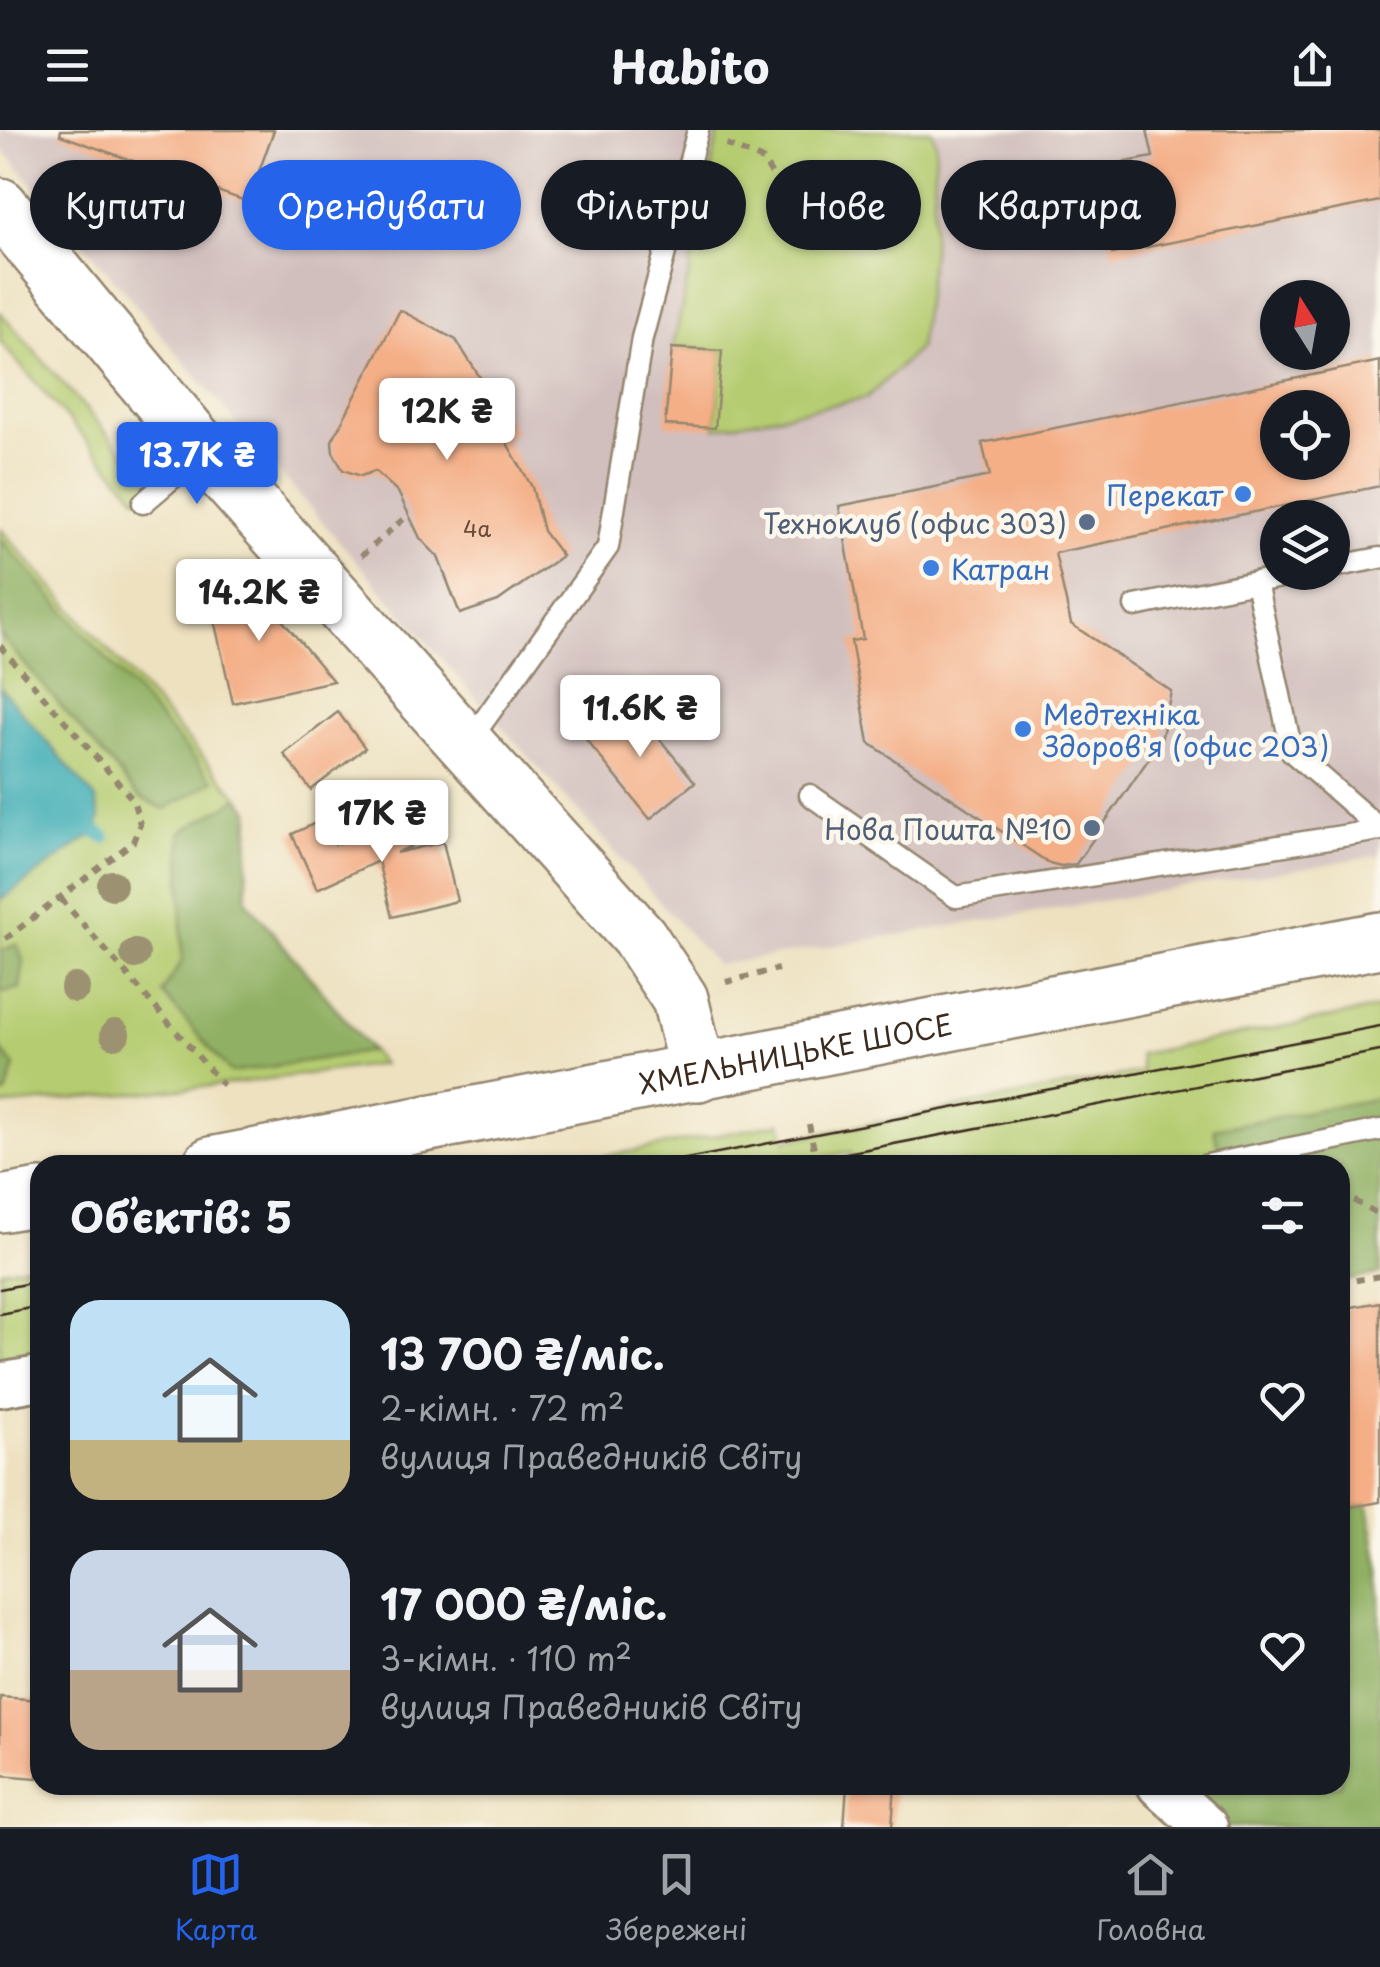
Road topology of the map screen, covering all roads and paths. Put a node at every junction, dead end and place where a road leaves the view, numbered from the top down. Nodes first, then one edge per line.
1 (696, 136) edge
2 (766, 165) edge
3 (0, 206) edge
4 (204, 452) junction
5 (143, 503) dead end
6 (408, 516) dead end
7 (1380, 558) edge
8 (353, 564) dead end
9 (1350, 564) edge
10 (1260, 581) edge
11 (1256, 582) junction
12 (1135, 606) dead end
13 (0, 646) edge
14 (467, 745) junction
15 (810, 794) dead end
16 (1380, 830) edge
17 (61, 899) junction
18 (1380, 940) edge
19 (0, 943) edge
20 (778, 969) dead end
21 (720, 984) dead end
22 (698, 1074) junction
23 (222, 1085) dead end
24 (809, 1124) dead end
25 (1380, 1130) edge
26 (265, 1155) edge
27 (815, 1155) edge
28 (1260, 1155) edge
29 (30, 1199) edge
30 (1350, 1199) edge
31 (0, 1204) edge
32 (1380, 1216) edge
33 (1380, 1276) edge
34 (1350, 1281) edge
35 (30, 1380) edge
36 (0, 1385) edge
37 (1171, 1795) edge
38 (1206, 1827) edge

1 - 2 path
1 - 14 lane
3 - 4 main road
4 - 5 lane
4 - 14 main road
6 - 8 path
7 - 9 lane
10 - 11 lane
11 - 12 lane
11 - 16 lane
13 - 17 path
14 - 22 main road
15 - 16 lane
17 - 19 path
17 - 23 path
18 - 22 main road, ХМЕЛЬНИЦЬКЕ ШОСЕ
20 - 21 path
22 - 26 main road, ХМЕЛЬНИЦЬКЕ ШОСЕ
24 - 27 path
25 - 28 lane
29 - 31 main road
30 - 32 path
33 - 34 path
35 - 36 street
37 - 38 street

